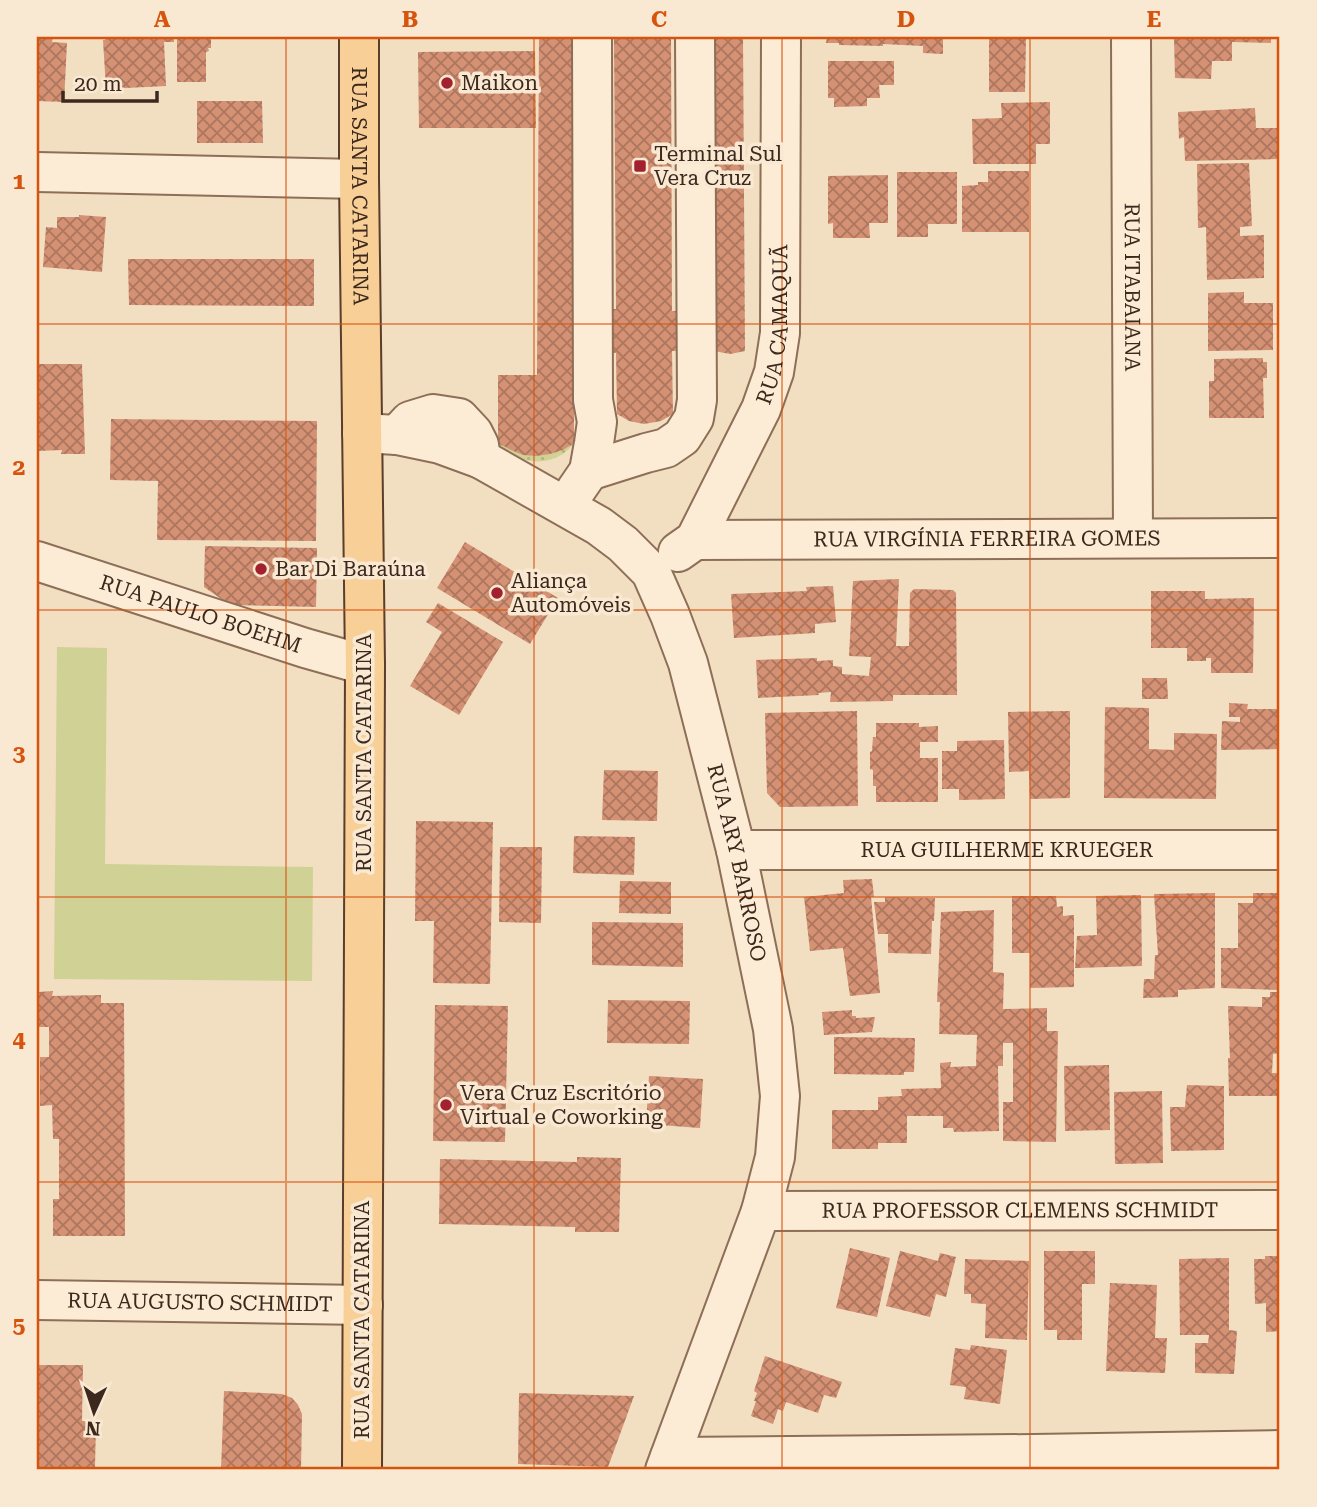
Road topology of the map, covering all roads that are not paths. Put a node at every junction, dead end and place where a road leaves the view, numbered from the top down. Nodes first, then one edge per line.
1 (359, 37) edge
2 (592, 37) edge
3 (695, 37) edge
4 (782, 37) edge
5 (1130, 37) edge
6 (37, 172) edge
7 (359, 179) junction
8 (597, 422) junction
9 (379, 434) junction
10 (646, 453) junction
11 (589, 471) junction
12 (570, 509) junction
13 (1133, 538) junction
14 (1280, 538) edge
15 (695, 540) junction
16 (37, 561) edge
17 (651, 572) junction
18 (365, 665) junction
19 (736, 850) junction
20 (1280, 850) edge
21 (1280, 1210) edge
22 (761, 1212) junction
23 (37, 1300) edge
24 (363, 1305) junction
25 (1280, 1450) edge
26 (667, 1463) edge
27 (362, 1470) edge

1 - 7 main road, RUA SANTA CATARINA
2 - 8 street
3 - 10 street
4 - 15 street, RUA CAMAQUÃ
5 - 13 street, RUA ITABAIANA
6 - 7 street
7 - 9 main road, RUA SANTA CATARINA
8 - 10 street
8 - 11 street
9 - 12 street, RUA ARY BARROSO
9 - 18 main road, RUA SANTA CATARINA
10 - 11 street
11 - 12 street
12 - 17 street, RUA ARY BARROSO
13 - 14 street, RUA VIRGÍNIA FERREIRA GOMES
13 - 15 street, RUA VIRGÍNIA FERREIRA GOMES
15 - 17 street, RUA CAMAQUÃ
16 - 18 street, RUA PAULO BOEHM
17 - 19 street, RUA ARY BARROSO
18 - 24 main road, RUA SANTA CATARINA
19 - 20 street, RUA GUILHERME KRUEGER
19 - 22 street, RUA ARY BARROSO
21 - 22 street, RUA PROFESSOR CLEMENS SCHMIDT
22 - 26 street, RUA ARY BARROSO
23 - 24 street, RUA AUGUSTO SCHMIDT
24 - 27 main road, RUA SANTA CATARINA
25 - 26 street

